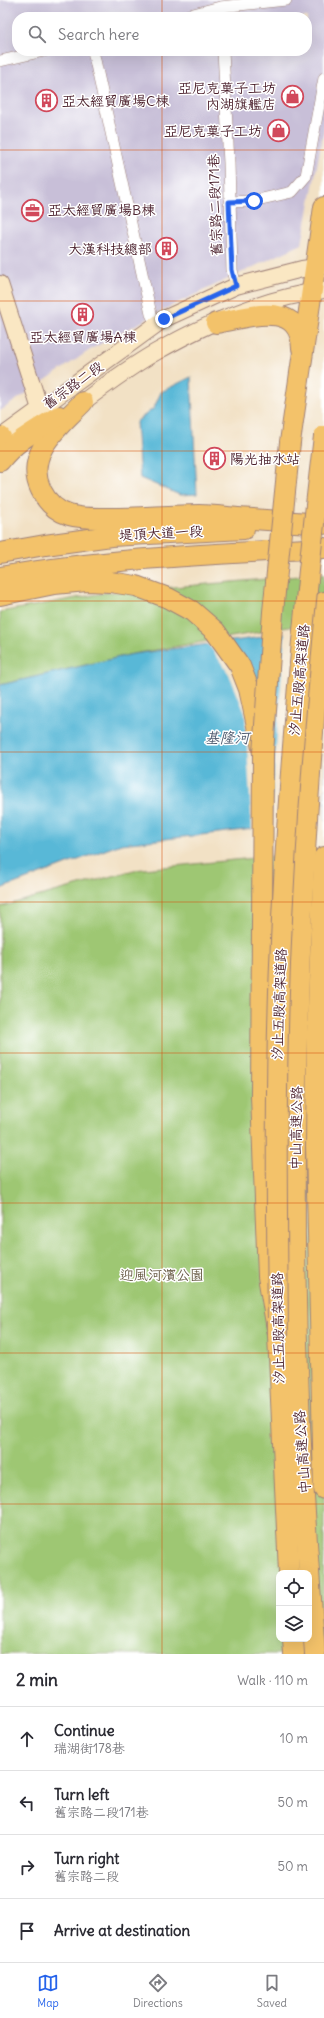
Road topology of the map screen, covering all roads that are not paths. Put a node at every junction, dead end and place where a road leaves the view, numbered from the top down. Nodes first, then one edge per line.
1 (286, 0) edge
2 (220, 8) edge
3 (203, 12) edge
4 (22, 56) edge
5 (94, 56) edge
6 (223, 56) edge
7 (0, 61) edge
8 (324, 78) edge
9 (229, 202) junction
10 (324, 207) edge
11 (320, 266) edge
12 (0, 284) edge
13 (236, 286) junction
14 (318, 290) edge
15 (216, 323) junction
16 (156, 324) junction
17 (303, 358) junction
18 (83, 402) junction
19 (40, 409) junction
20 (324, 436) edge
21 (0, 438) edge
22 (0, 461) edge
23 (323, 524) edge
24 (324, 548) edge
25 (0, 553) edge
26 (0, 577) edge
27 (0, 595) edge
28 (324, 602) edge
29 (263, 753) junction
30 (324, 858) edge
31 (278, 1335) junction
32 (324, 1489) edge
33 (289, 1570) edge
34 (293, 1642) edge
35 (294, 1654) edge
36 (315, 1654) edge

1 - 2 street
2 - 3 street
4 - 7 street
5 - 16 street
6 - 9 street, 舊宗路二段171巷
8 - 9 street
9 - 13 street, 舊宗路二段171巷
10 - 11 highway
11 - 13 main road, 舊宗路二段
11 - 14 highway
12 - 19 main road
13 - 16 main road, 舊宗路二段
14 - 15 main road, 舊宗路二段
14 - 17 highway
15 - 17 highway
15 - 18 main road, 舊宗路二段
16 - 19 main road, 舊宗路二段
17 - 29 highway, bridge
18 - 22 highway
18 - 23 highway
19 - 21 main road, 舊宗路二段
20 - 31 highway, 汐止五股高架道路, bridge
23 - 25 highway, 堤頂大道一段
24 - 26 highway, 堤頂大道一段
27 - 29 highway, bridge
28 - 36 highway, 中山高速公路
29 - 31 highway, bridge
30 - 32 highway, 中山高速公路
31 - 33 highway, 汐止五股高架道路
34 - 35 highway

